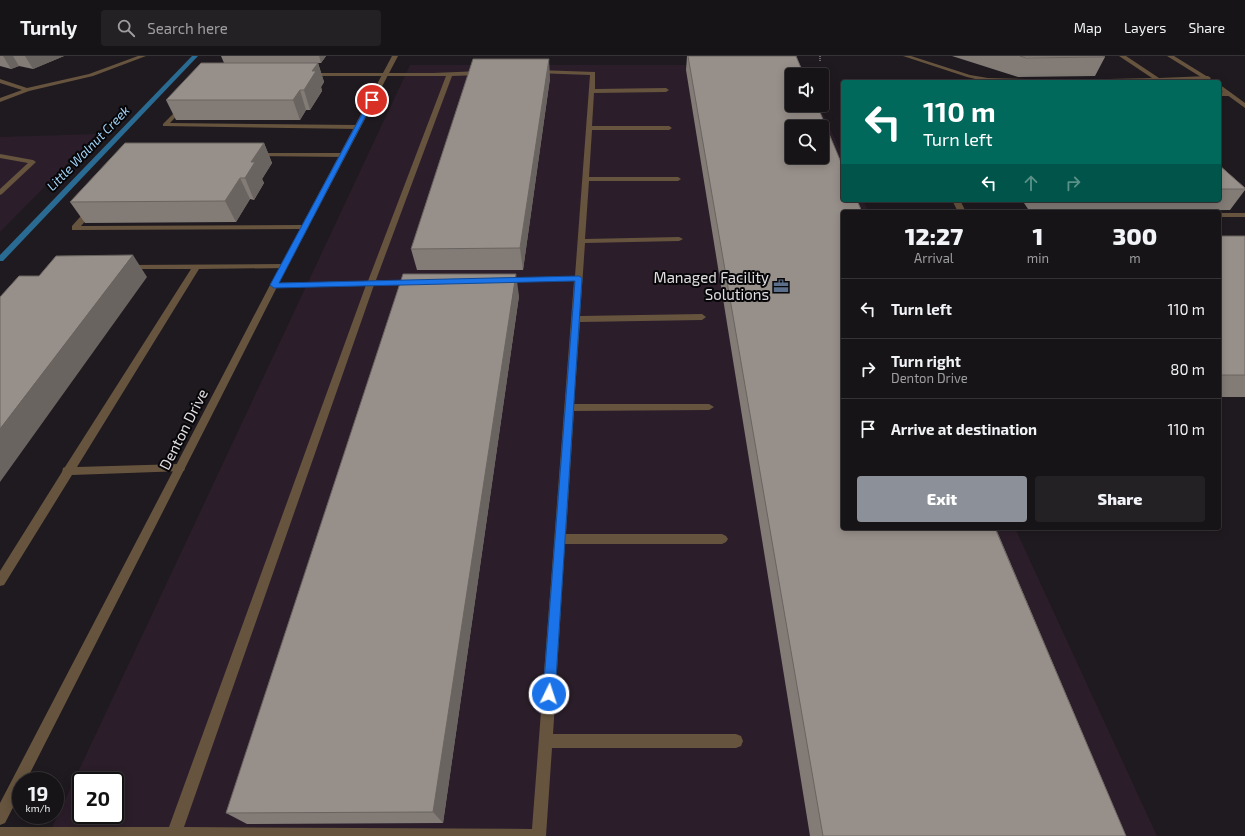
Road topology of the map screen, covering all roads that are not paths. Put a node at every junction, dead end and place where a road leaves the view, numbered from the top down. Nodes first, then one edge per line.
1 (143, 56) edge
2 (395, 56) edge
3 (906, 56) edge
4 (1122, 56) edge
5 (1170, 56) edge
6 (523, 71) edge
7 (493, 72) edge
8 (386, 74) junction
9 (450, 74) junction
10 (298, 75) edge
11 (988, 80) edge
12 (1158, 80) joint
13 (1211, 80) edge
14 (0, 81) edge
15 (1221, 88) edge
16 (27, 90) junction
17 (666, 90) dead end
18 (592, 91) junction
19 (1221, 94) edge
20 (1229, 94) junction
21 (0, 100) edge
22 (186, 103) edge
23 (1245, 106) edge
24 (358, 127) junction
25 (589, 128) junction
26 (669, 128) dead end
27 (343, 155) junction
28 (0, 156) edge
29 (249, 156) edge
30 (585, 179) junction
31 (678, 179) dead end
32 (0, 193) edge
33 (95, 206) edge
34 (1221, 215) edge
35 (1245, 215) edge
36 (304, 227) junction
37 (679, 239) dead end
38 (581, 241) junction
39 (284, 266) junction
40 (118, 267) edge
41 (196, 267) junction
42 (579, 278) junction
43 (494, 280) edge
44 (424, 282) edge
45 (370, 283) junction
46 (274, 285) junction
47 (702, 317) dead end
48 (576, 319) junction
49 (709, 406) dead end
50 (569, 408) junction
51 (180, 468) junction
52 (67, 471) junction
53 (560, 539) junction
54 (722, 539) dead end
55 (0, 581) edge
56 (546, 741) junction
57 (736, 741) dead end
58 (0, 818) edge
59 (0, 834) edge
60 (174, 834) junction

1 - 16 street
2 - 8 street, Denton Drive
3 - 11 street
4 - 12 street
5 - 13 street
6 - 18 street
7 - 9 street
8 - 9 street
8 - 10 street
8 - 24 street, Denton Drive
9 - 45 street
12 - 13 street
14 - 16 street
15 - 20 street
16 - 21 street
17 - 18 street
18 - 25 street
19 - 20 street
20 - 23 street
22 - 24 street
24 - 27 street, Denton Drive
25 - 26 street
25 - 30 street
27 - 29 street
27 - 36 street, Denton Drive
28 - 32 street
30 - 31 street
30 - 38 street
33 - 36 street
34 - 35 street
36 - 39 street, Denton Drive
37 - 38 street
38 - 42 street
39 - 41 street
39 - 46 street, Denton Drive
40 - 41 street
41 - 52 street
42 - 43 street
42 - 48 street
44 - 45 street
45 - 46 street
45 - 60 street
46 - 51 street, Denton Drive
47 - 48 street
48 - 50 street
49 - 50 street
50 - 53 street
51 - 52 street
51 - 58 street, Denton Drive
52 - 55 street
53 - 54 street
53 - 56 street
56 - 57 street
56 - 60 street
59 - 60 street

